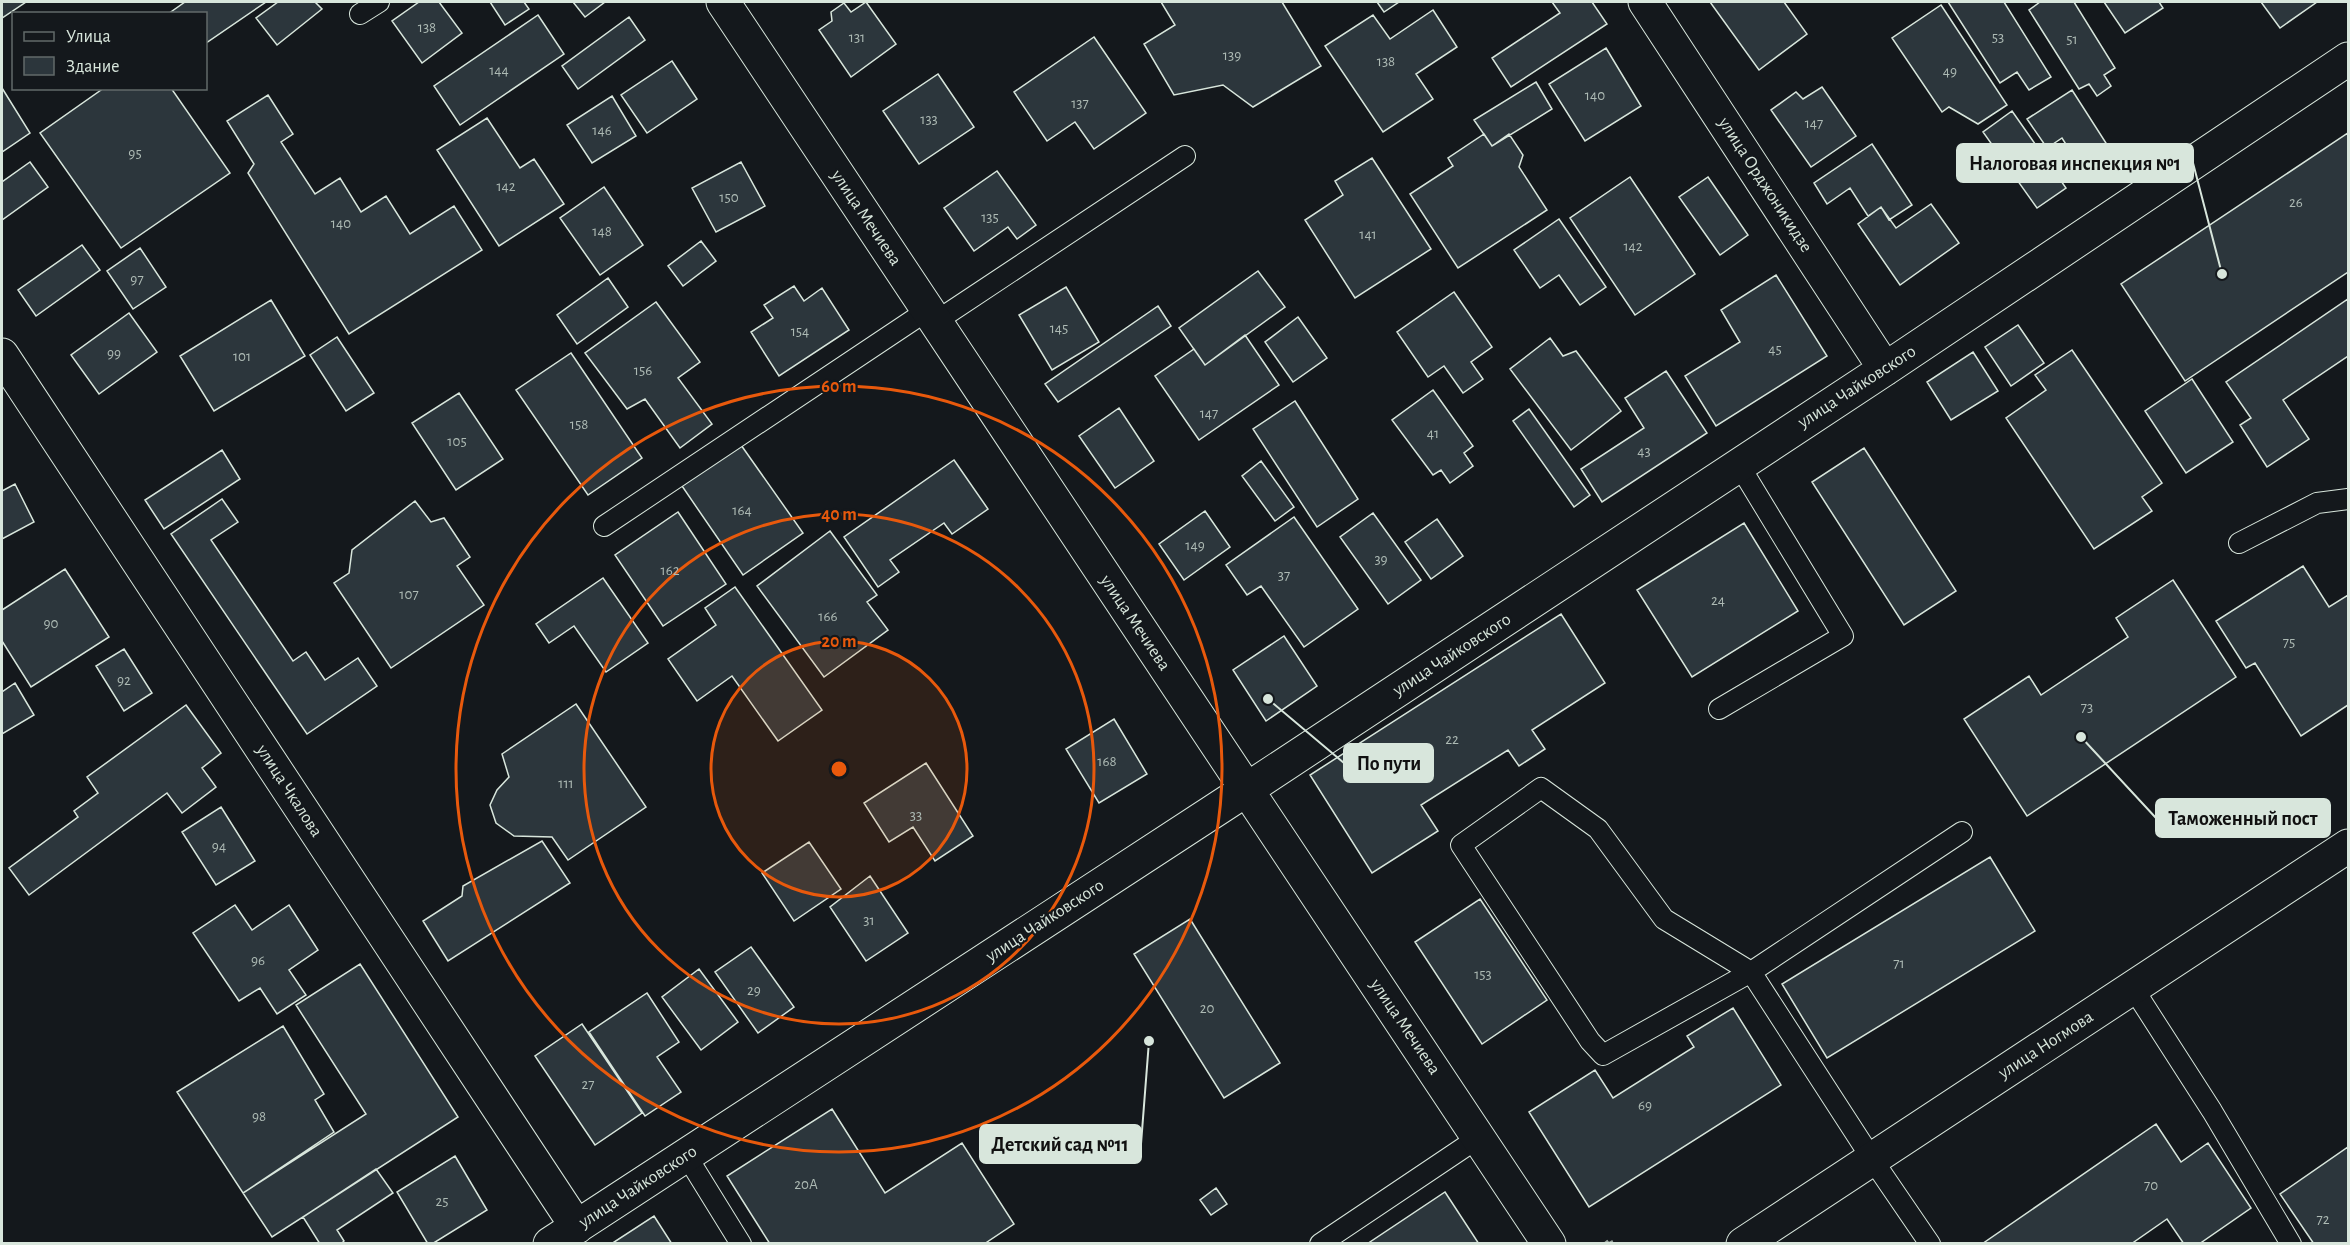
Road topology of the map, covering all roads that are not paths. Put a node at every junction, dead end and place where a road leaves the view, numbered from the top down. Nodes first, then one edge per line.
1 (379, 2) edge
2 (723, 2) edge
3 (1645, 2) edge
4 (360, 14) dead end
5 (2349, 58) edge
6 (1185, 156) dead end
7 (932, 316) junction
8 (2, 355) edge
9 (1885, 369) junction
10 (1739, 465) junction
11 (2349, 499) edge
12 (604, 526) dead end
13 (2239, 543) dead end
14 (1719, 709) dead end
15 (1246, 790) junction
16 (1962, 832) dead end
17 (2349, 846) edge
18 (1750, 972) junction
19 (2133, 988) junction
20 (1478, 1138) junction
21 (686, 1155) junction
22 (1872, 1159) junction
23 (563, 1235) edge
24 (741, 1244) edge
25 (1320, 1244) edge
26 (1549, 1244) edge
27 (1743, 1244) edge
28 (1930, 1244) edge
29 (2291, 1244) edge

1 - 4 lane
2 - 7 street, улица Мечиева
3 - 9 street, улица Орджоникидзе
5 - 9 street, улица Чайковского
6 - 7 lane
7 - 12 lane
7 - 15 street, улица Мечиева
8 - 23 street, улица Чкалова
9 - 10 street, улица Чайковского
10 - 14 lane
10 - 15 street, улица Чайковского
11 - 13 lane
15 - 20 street, улица Мечиева
15 - 21 street, улица Чайковского
16 - 18 lane
17 - 19 street, улица Ногмова
18 - 18 lane
18 - 22 lane
19 - 22 street, улица Ногмова
19 - 29 lane
20 - 25 lane
20 - 26 street, улица Мечиева
21 - 23 street, улица Чайковского
21 - 24 lane
22 - 27 street, улица Ногмова
22 - 28 lane

